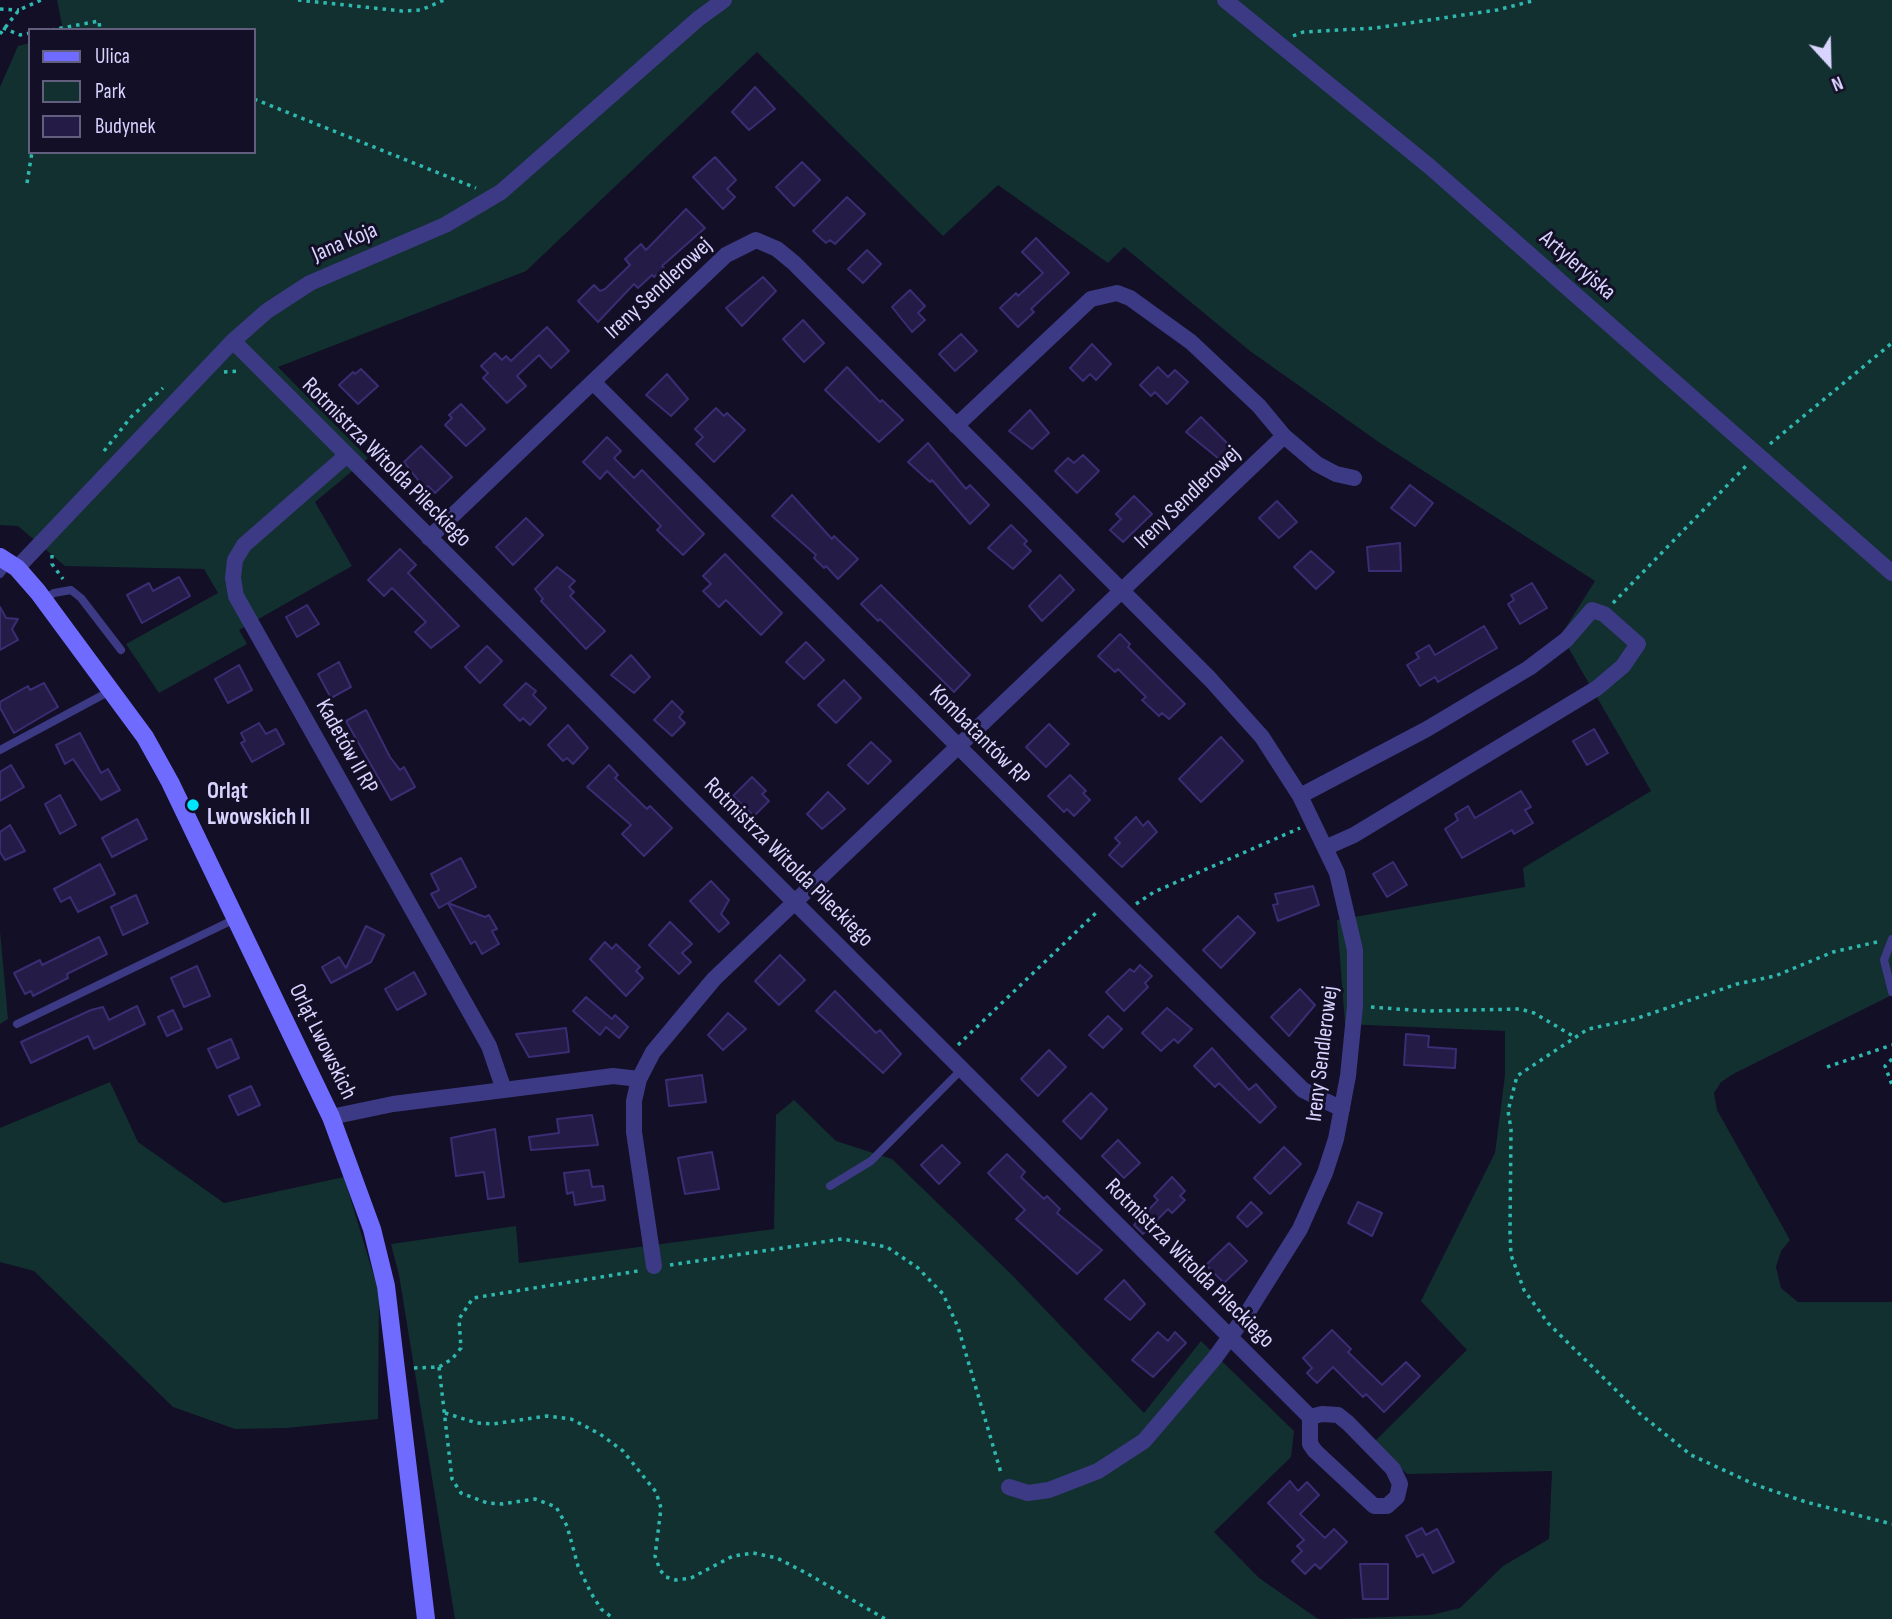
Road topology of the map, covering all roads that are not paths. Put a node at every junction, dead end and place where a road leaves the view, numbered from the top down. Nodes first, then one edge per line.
1 (724, 0) edge
2 (1225, 0) edge
3 (233, 341) junction
4 (593, 382) junction
5 (956, 425) junction
6 (1284, 436) junction
7 (347, 455) junction
8 (1353, 478) dead end
9 (429, 538) junction
10 (7, 566) edge
11 (1892, 573) edge
12 (1122, 591) junction
13 (44, 599) junction
14 (121, 650) dead end
15 (112, 690) junction
16 (957, 746) junction
17 (0, 750) edge
18 (1300, 796) junction
19 (1327, 847) junction
20 (795, 902) junction
21 (235, 919) junction
22 (1892, 939) edge
23 (1892, 992) edge
24 (17, 1024) dead end
25 (962, 1069) junction
26 (639, 1079) junction
27 (504, 1090) junction
28 (1342, 1109) junction
29 (331, 1116) junction
30 (830, 1186) dead end
31 (654, 1266) road end
32 (1230, 1336) junction
33 (1310, 1417) junction
34 (1009, 1487) road end
35 (426, 1619) edge

1 - 3 street, Jana Koja
2 - 11 street, Artyleryjska
3 - 7 street, Rotmistrza Witolda Pileckiego
3 - 10 street, Jana Koja
4 - 5 street, Ireny Sendlerowej
4 - 9 street, Ireny Sendlerowej
4 - 16 street, Kombatantów RP
5 - 6 street
5 - 12 street, Ireny Sendlerowej
6 - 8 street
6 - 12 street, Ireny Sendlerowej
7 - 9 street, Rotmistrza Witolda Pileckiego
7 - 27 street, Kadetów II RP
9 - 20 street, Rotmistrza Witolda Pileckiego
10 - 13 street, Orląt Lwowskich
12 - 16 street
12 - 18 street, Ireny Sendlerowej
13 - 14 lane
13 - 15 street, Orląt Lwowskich
15 - 17 lane
15 - 21 street, Orląt Lwowskich
16 - 20 street
16 - 28 street, Kombatantów RP
18 - 19 street, Ireny Sendlerowej
18 - 19 street
19 - 28 street, Ireny Sendlerowej
20 - 25 street, Rotmistrza Witolda Pileckiego
20 - 26 street
21 - 24 lane
21 - 29 street, Orląt Lwowskich
22 - 23 lane
25 - 30 lane
25 - 32 street, Rotmistrza Witolda Pileckiego
26 - 27 street
26 - 31 street
27 - 29 street
28 - 32 street, Ireny Sendlerowej
29 - 35 street, Orląt Lwowskich
32 - 33 street, Rotmistrza Witolda Pileckiego
32 - 34 street, Ireny Sendlerowej
33 - 33 street

